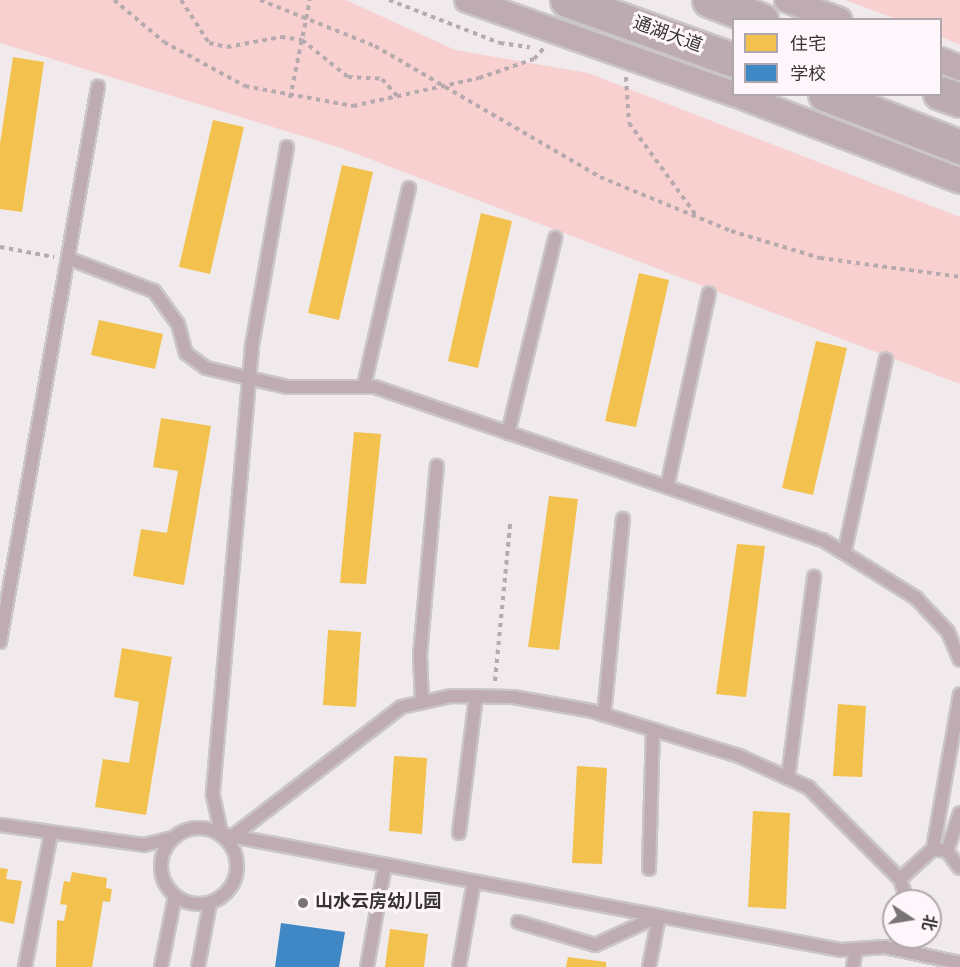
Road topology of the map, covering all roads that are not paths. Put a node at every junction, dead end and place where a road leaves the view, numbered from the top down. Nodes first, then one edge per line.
1 (467, 0) edge
2 (567, 0) edge
3 (709, 0) edge
4 (787, 0) edge
5 (756, 18) edge
6 (834, 18) edge
7 (732, 59) edge
8 (942, 61) edge
9 (960, 68) edge
10 (98, 87) dead end
11 (732, 93) edge
12 (942, 94) edge
13 (739, 96) edge
14 (830, 96) edge
15 (960, 100) edge
16 (287, 147) dead end
17 (960, 147) edge
18 (960, 181) edge
19 (409, 188) dead end
20 (555, 238) dead end
21 (70, 259) junction
22 (709, 293) dead end
23 (886, 359) dead end
24 (250, 380) junction
25 (364, 386) junction
26 (508, 433) junction
27 (437, 466) dead end
28 (667, 487) junction
29 (623, 519) dead end
30 (845, 550) junction
31 (814, 577) dead end
32 (0, 642) edge
33 (959, 651) edge
34 (960, 694) edge
35 (476, 696) junction
36 (422, 701) junction
37 (604, 715) junction
38 (653, 730) junction
39 (788, 778) junction
40 (960, 813) edge
41 (0, 825) edge
42 (51, 833) junction
43 (459, 833) dead end
44 (227, 835) junction
45 (172, 838) junction
46 (933, 849) junction
47 (947, 851) junction
48 (385, 864) junction
49 (960, 868) edge
50 (650, 869) dead end
51 (900, 879) junction
52 (474, 881) junction
53 (903, 889) edge
54 (175, 896) junction
55 (210, 903) junction
56 (659, 916) junction
57 (518, 922) dead end
58 (856, 949) junction
59 (901, 950) joint
60 (960, 960) edge
61 (25, 967) edge
62 (161, 967) edge
63 (198, 967) edge
64 (368, 967) edge
65 (459, 967) edge
66 (649, 967) edge
67 (853, 967) edge

1 - 11 street
2 - 7 main road, 通湖大道
3 - 5 main road
4 - 6 street
8 - 9 street
10 - 21 lane
12 - 15 main road
13 - 18 street
14 - 17 main road
16 - 24 lane
19 - 25 lane
20 - 26 lane
21 - 24 lane
21 - 32 lane
22 - 28 lane
23 - 30 lane
24 - 25 lane
24 - 44 lane
25 - 26 lane
26 - 28 lane
27 - 36 lane
28 - 30 lane
29 - 37 lane
30 - 33 lane
31 - 39 lane
34 - 46 lane
35 - 36 lane
35 - 37 lane
35 - 43 lane
36 - 44 lane
37 - 38 lane
38 - 39 lane
38 - 50 lane
39 - 51 lane
40 - 47 lane
41 - 42 lane
42 - 45 lane
42 - 61 lane
44 - 45 lane
44 - 48 lane
44 - 55 lane
45 - 54 lane
46 - 47 lane
46 - 51 lane
47 - 49 lane
48 - 52 lane
48 - 64 lane
51 - 53 lane
52 - 56 lane
52 - 65 lane
54 - 55 lane
54 - 62 lane
55 - 63 lane
56 - 57 lane
56 - 58 lane
56 - 66 lane
58 - 59 lane
58 - 67 lane
59 - 60 lane

